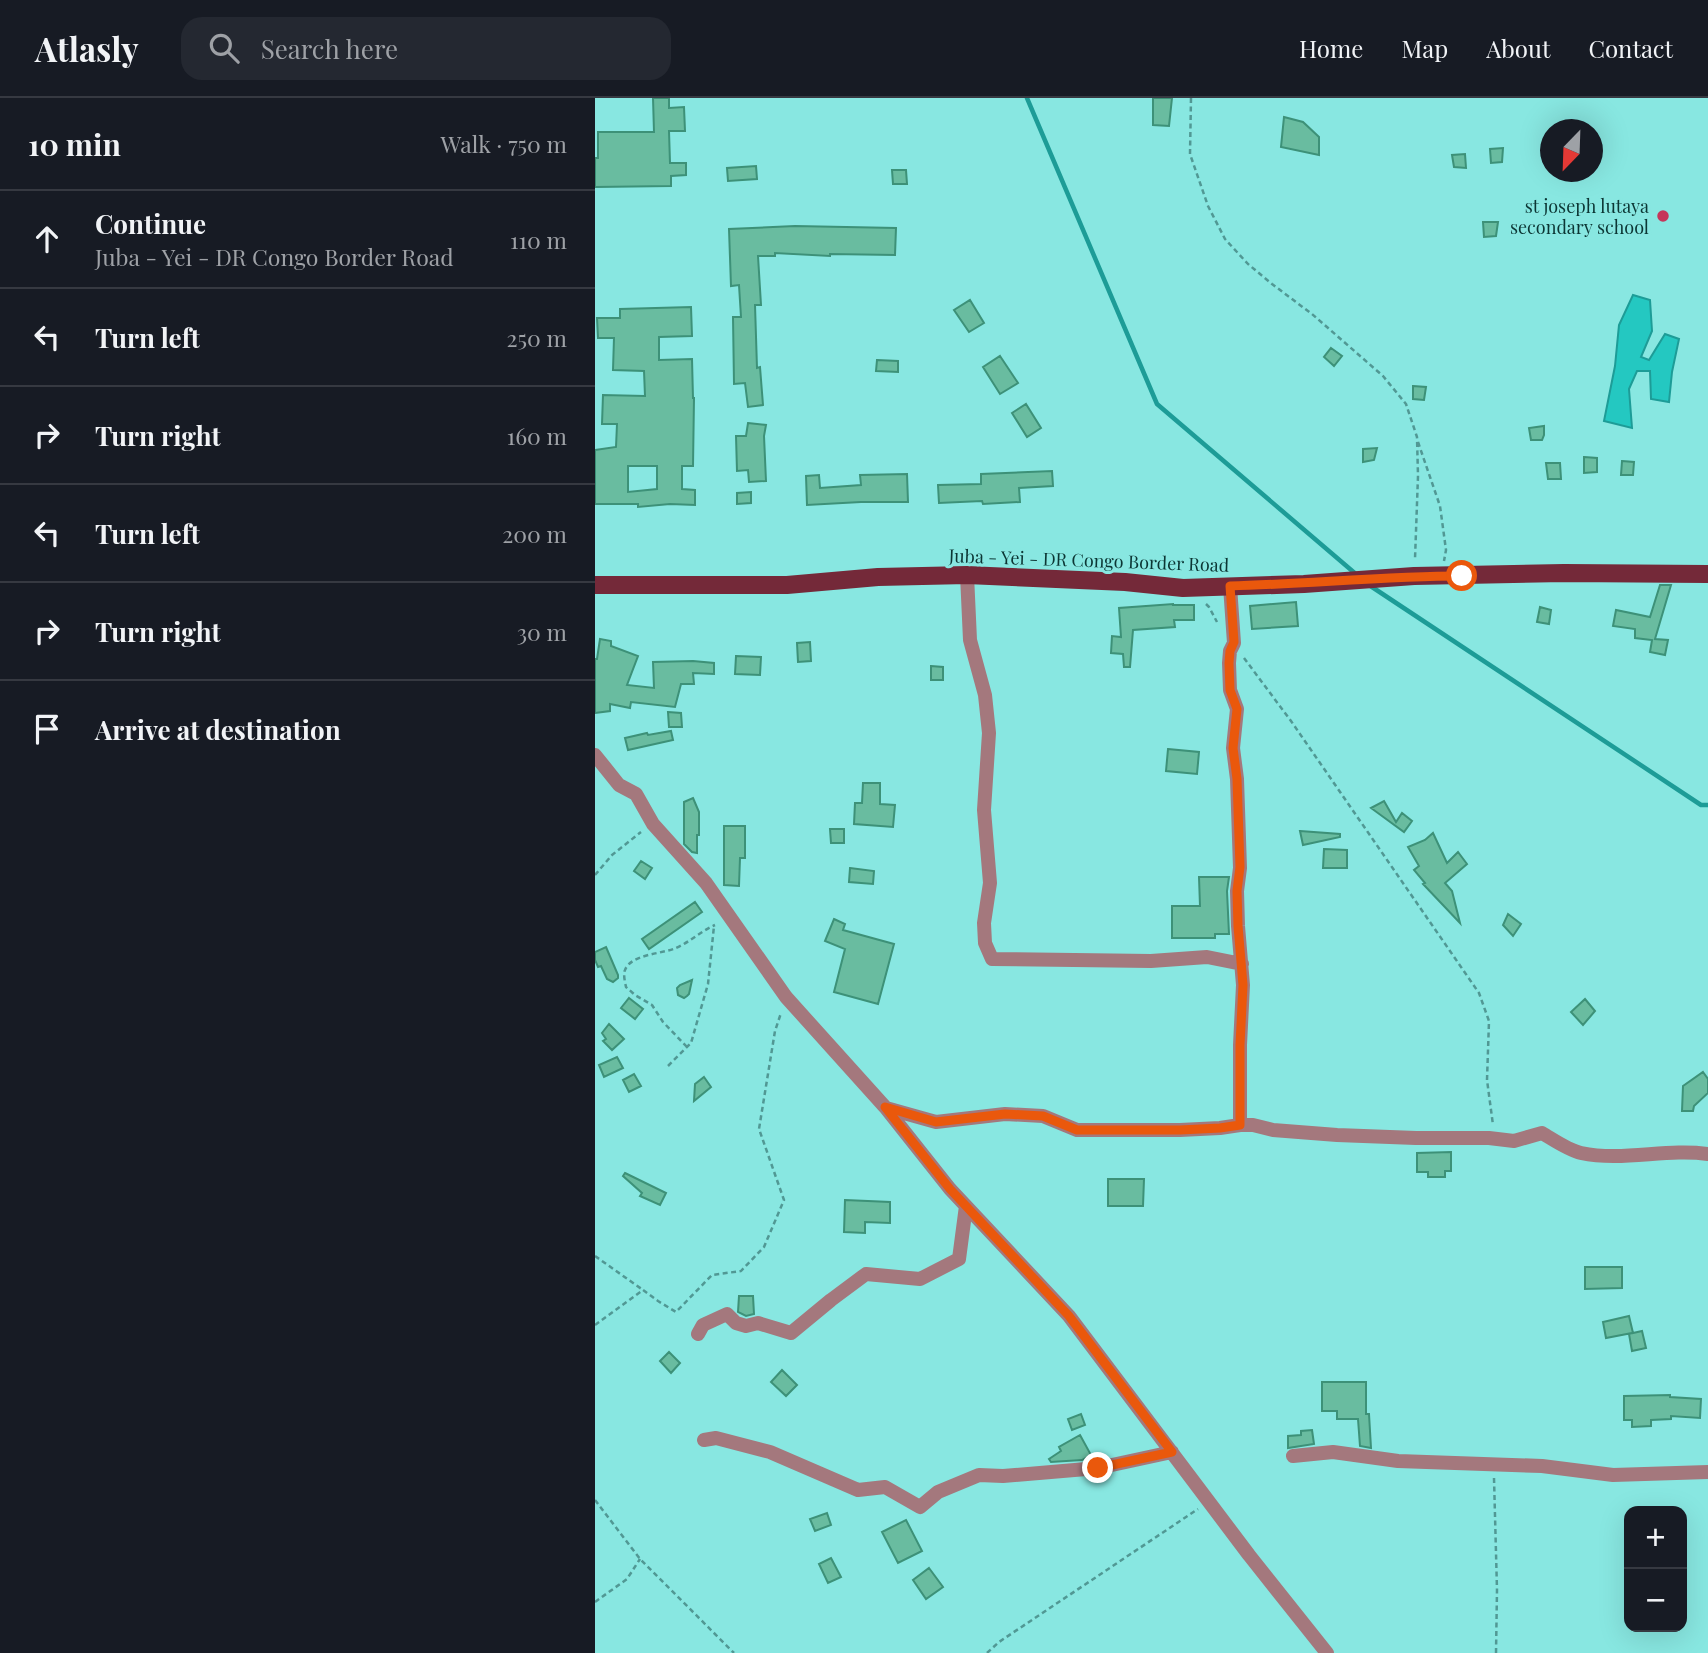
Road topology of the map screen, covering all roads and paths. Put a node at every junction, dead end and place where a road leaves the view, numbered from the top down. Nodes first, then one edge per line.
1 (1191, 98) edge
2 (1417, 437) junction
3 (1708, 574) edge
4 (967, 575) junction
5 (1414, 576) junction
6 (1435, 576) junction
7 (595, 585) edge
8 (1230, 586) junction
9 (1183, 588) junction
10 (1234, 642) junction
11 (595, 755) edge
12 (653, 824) junction
13 (595, 874) edge
14 (1242, 964) junction
15 (786, 997) junction
16 (687, 1046) junction
17 (668, 1066) dead end
18 (885, 1107) junction
19 (1240, 1125) junction
20 (1489, 1138) junction
21 (1708, 1154) edge
22 (966, 1206) junction
23 (595, 1256) edge
24 (643, 1290) junction
25 (595, 1325) edge
26 (698, 1334) dead end
27 (703, 1440) dead end
28 (1172, 1452) junction
29 (1293, 1456) dead end
30 (1493, 1464) junction
31 (1708, 1472) edge
32 (595, 1500) edge
33 (1209, 1501) junction
34 (640, 1559) junction
35 (595, 1602) edge
36 (734, 1653) edge
37 (987, 1653) edge
38 (1327, 1653) edge
39 (1496, 1653) edge

1 - 2 path
2 - 5 path
2 - 6 path
3 - 6 main road, Juba - Yei - DR Congo Border Road
4 - 7 main road, Juba - Yei - DR Congo Border Road
4 - 9 main road, Juba - Yei - DR Congo Border Road
4 - 14 street
5 - 6 main road, Juba - Yei - DR Congo Border Road
5 - 8 main road, Juba - Yei - DR Congo Border Road
8 - 9 main road, Juba - Yei - DR Congo Border Road
8 - 10 street
9 - 10 path
10 - 14 street
10 - 20 path
11 - 12 street
12 - 13 path
12 - 15 street
14 - 19 street
15 - 18 street
15 - 24 path
16 - 16 path
16 - 17 path
18 - 19 street
18 - 22 street
19 - 20 street
20 - 21 street
22 - 26 street
22 - 28 street
23 - 24 path
24 - 25 path
27 - 28 street
28 - 33 street
29 - 30 street
30 - 31 street
30 - 39 path
32 - 34 path
33 - 37 path
33 - 38 street
34 - 35 path
34 - 36 path

